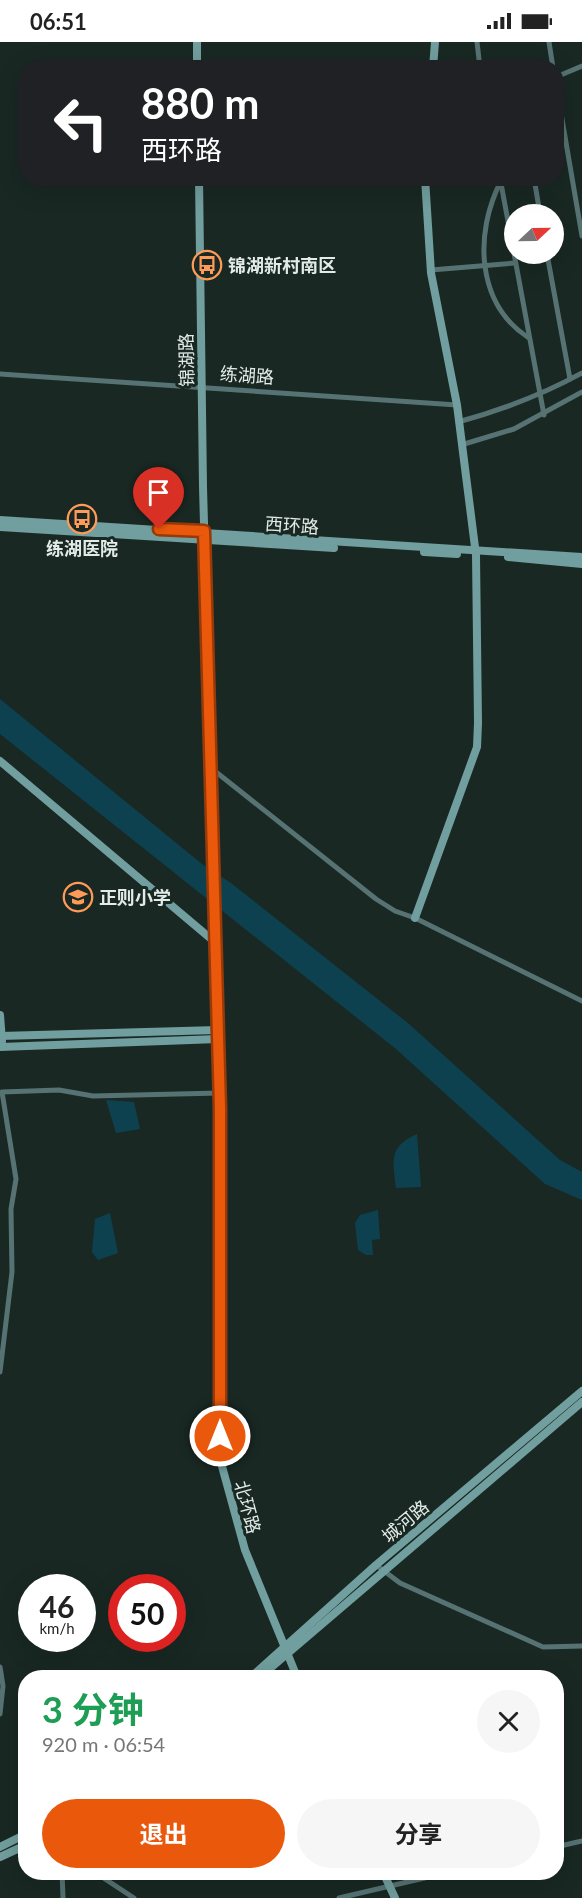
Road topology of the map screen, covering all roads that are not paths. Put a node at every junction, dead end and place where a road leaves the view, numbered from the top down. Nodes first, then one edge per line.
1 (197, 42) edge
2 (435, 42) edge
3 (477, 42) edge
4 (549, 42) edge
5 (197, 60) edge
6 (434, 60) edge
7 (479, 60) edge
8 (552, 60) edge
9 (582, 66) edge
10 (564, 74) edge
11 (564, 131) edge
12 (199, 186) edge
13 (426, 186) edge
14 (499, 186) edge
15 (502, 186) edge
16 (535, 186) edge
17 (505, 204) edge
18 (538, 204) edge
19 (582, 236) edge
20 (508, 264) edge
21 (515, 264) edge
22 (549, 264) edge
23 (485, 267) junction
24 (431, 270) junction
25 (529, 338) junction
26 (582, 373) edge
27 (0, 374) edge
28 (570, 379) junction
29 (201, 387) junction
30 (582, 392) edge
31 (539, 395) junction
32 (457, 405) junction
33 (544, 415) junction
34 (458, 422) junction
35 (461, 445) junction
36 (0, 520) edge
37 (0, 527) edge
38 (204, 531) junction
39 (204, 542) junction
40 (475, 553) junction
41 (582, 557) edge
42 (582, 564) edge
43 (0, 761) edge
44 (211, 768) junction
45 (415, 918) junction
46 (216, 943) junction
47 (582, 1001) edge
48 (0, 1015) edge
49 (218, 1035) junction
50 (1, 1036) edge
51 (1, 1047) edge
52 (220, 1093) junction
53 (0, 1372) edge
54 (582, 1391) edge
55 (582, 1402) edge
56 (380, 1567) junction
57 (582, 1646) edge
58 (286, 1650) junction
59 (0, 1667) edge
60 (260, 1670) edge
61 (267, 1670) edge
62 (294, 1670) edge
63 (0, 1714) edge
64 (18, 1838) edge
65 (582, 1841) edge
66 (564, 1845) edge
67 (0, 1847) edge
68 (18, 1849) edge
69 (0, 1857) edge
70 (62, 1880) edge
71 (107, 1880) edge
72 (386, 1880) edge
73 (415, 1880) edge
74 (389, 1886) junction
75 (63, 1898) edge
76 (134, 1898) edge
77 (339, 1898) edge
78 (395, 1898) edge

1 - 5 main road
2 - 6 main road
3 - 7 street
4 - 8 street
9 - 10 street
11 - 19 street
12 - 29 main road, 锦湖路
13 - 24 main road
14 - 23 street
15 - 17 street
16 - 18 street
20 - 23 street
21 - 25 street
22 - 28 street
23 - 24 street
23 - 25 street
24 - 32 main road
25 - 31 street
26 - 28 street
27 - 29 street, 练湖路
28 - 31 street
29 - 32 street, 练湖路
29 - 38 main road, 锦湖路
30 - 33 street
31 - 33 street
31 - 34 street
32 - 34 main road
33 - 35 street
34 - 35 main road
35 - 40 main road
36 - 38 main road, 西环路
37 - 39 main road, 西环路
38 - 39 main road, 锦湖路
38 - 40 main road, 西环路
39 - 40 main road, 西环路
39 - 44 main road, 北环路
40 - 41 main road, 西环路
40 - 42 main road, 西环路
40 - 45 main road
43 - 46 main road
44 - 45 street
44 - 46 main road, 北环路
45 - 47 street
46 - 49 main road, 北环路
48 - 50 main road
49 - 50 main road
49 - 51 main road
49 - 52 main road, 北环路
50 - 51 main road
52 - 53 street
52 - 58 main road, 北环路
54 - 56 main road, 城河路
55 - 56 main road, 城河路
56 - 57 street
56 - 58 main road, 城河路
58 - 60 main road, 城河路
58 - 61 main road, 城河路
58 - 62 main road, 北环路
59 - 63 street
64 - 67 main road
65 - 66 street
68 - 69 main road
70 - 75 street
71 - 76 street
72 - 74 main road
73 - 74 street
74 - 77 street
74 - 78 main road

